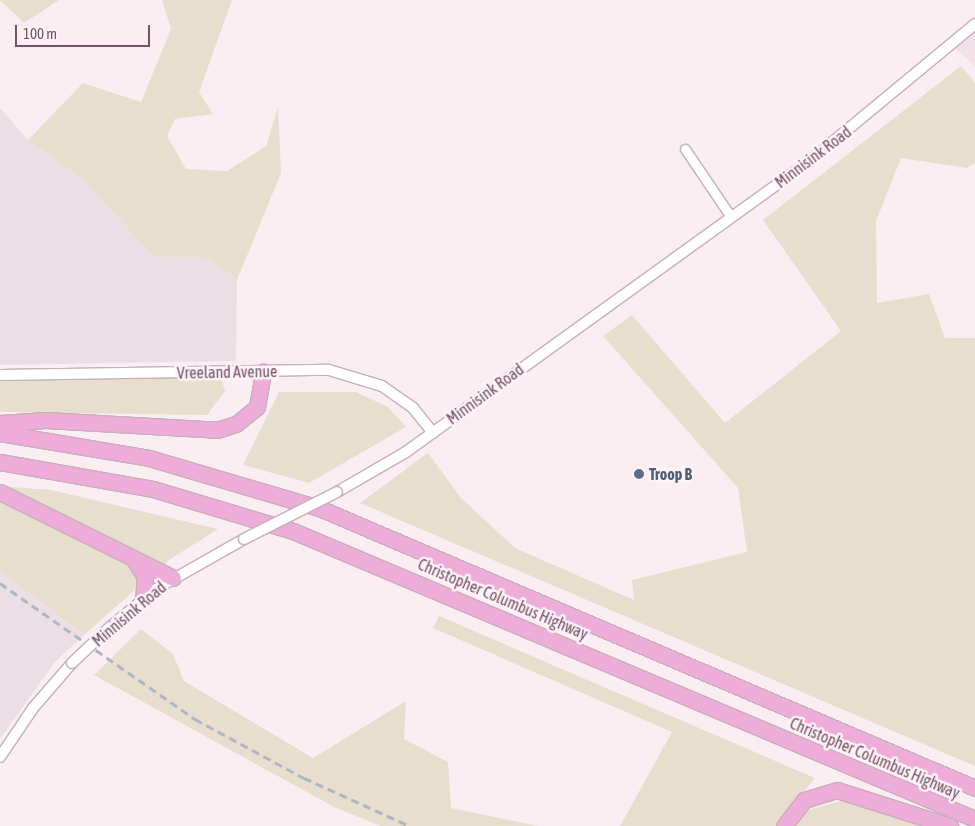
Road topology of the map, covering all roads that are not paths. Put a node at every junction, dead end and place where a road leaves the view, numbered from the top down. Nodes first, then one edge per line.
1 (975, 24) edge
2 (685, 149) dead end
3 (731, 217) junction
4 (263, 372) junction
5 (0, 375) edge
6 (0, 423) edge
7 (0, 433) edge
8 (433, 433) junction
9 (0, 462) edge
10 (0, 492) edge
11 (127, 556) junction
12 (173, 578) junction
13 (143, 599) junction
14 (0, 757) edge
15 (975, 788) edge
16 (975, 819) edge
17 (784, 826) edge
18 (950, 826) edge

1 - 3 street, Minnisink Road
2 - 3 street
3 - 8 street, Minnisink Road
4 - 5 street, Vreeland Avenue
4 - 6 highway
4 - 8 street, Vreeland Avenue
7 - 15 highway, Christopher Columbus Highway
8 - 12 street, Minnisink Road, bridge
9 - 16 highway, Christopher Columbus Highway
10 - 11 highway
11 - 12 highway
11 - 13 highway
12 - 13 street, Minnisink Road
13 - 14 street, Minnisink Road, bridge
17 - 18 highway

